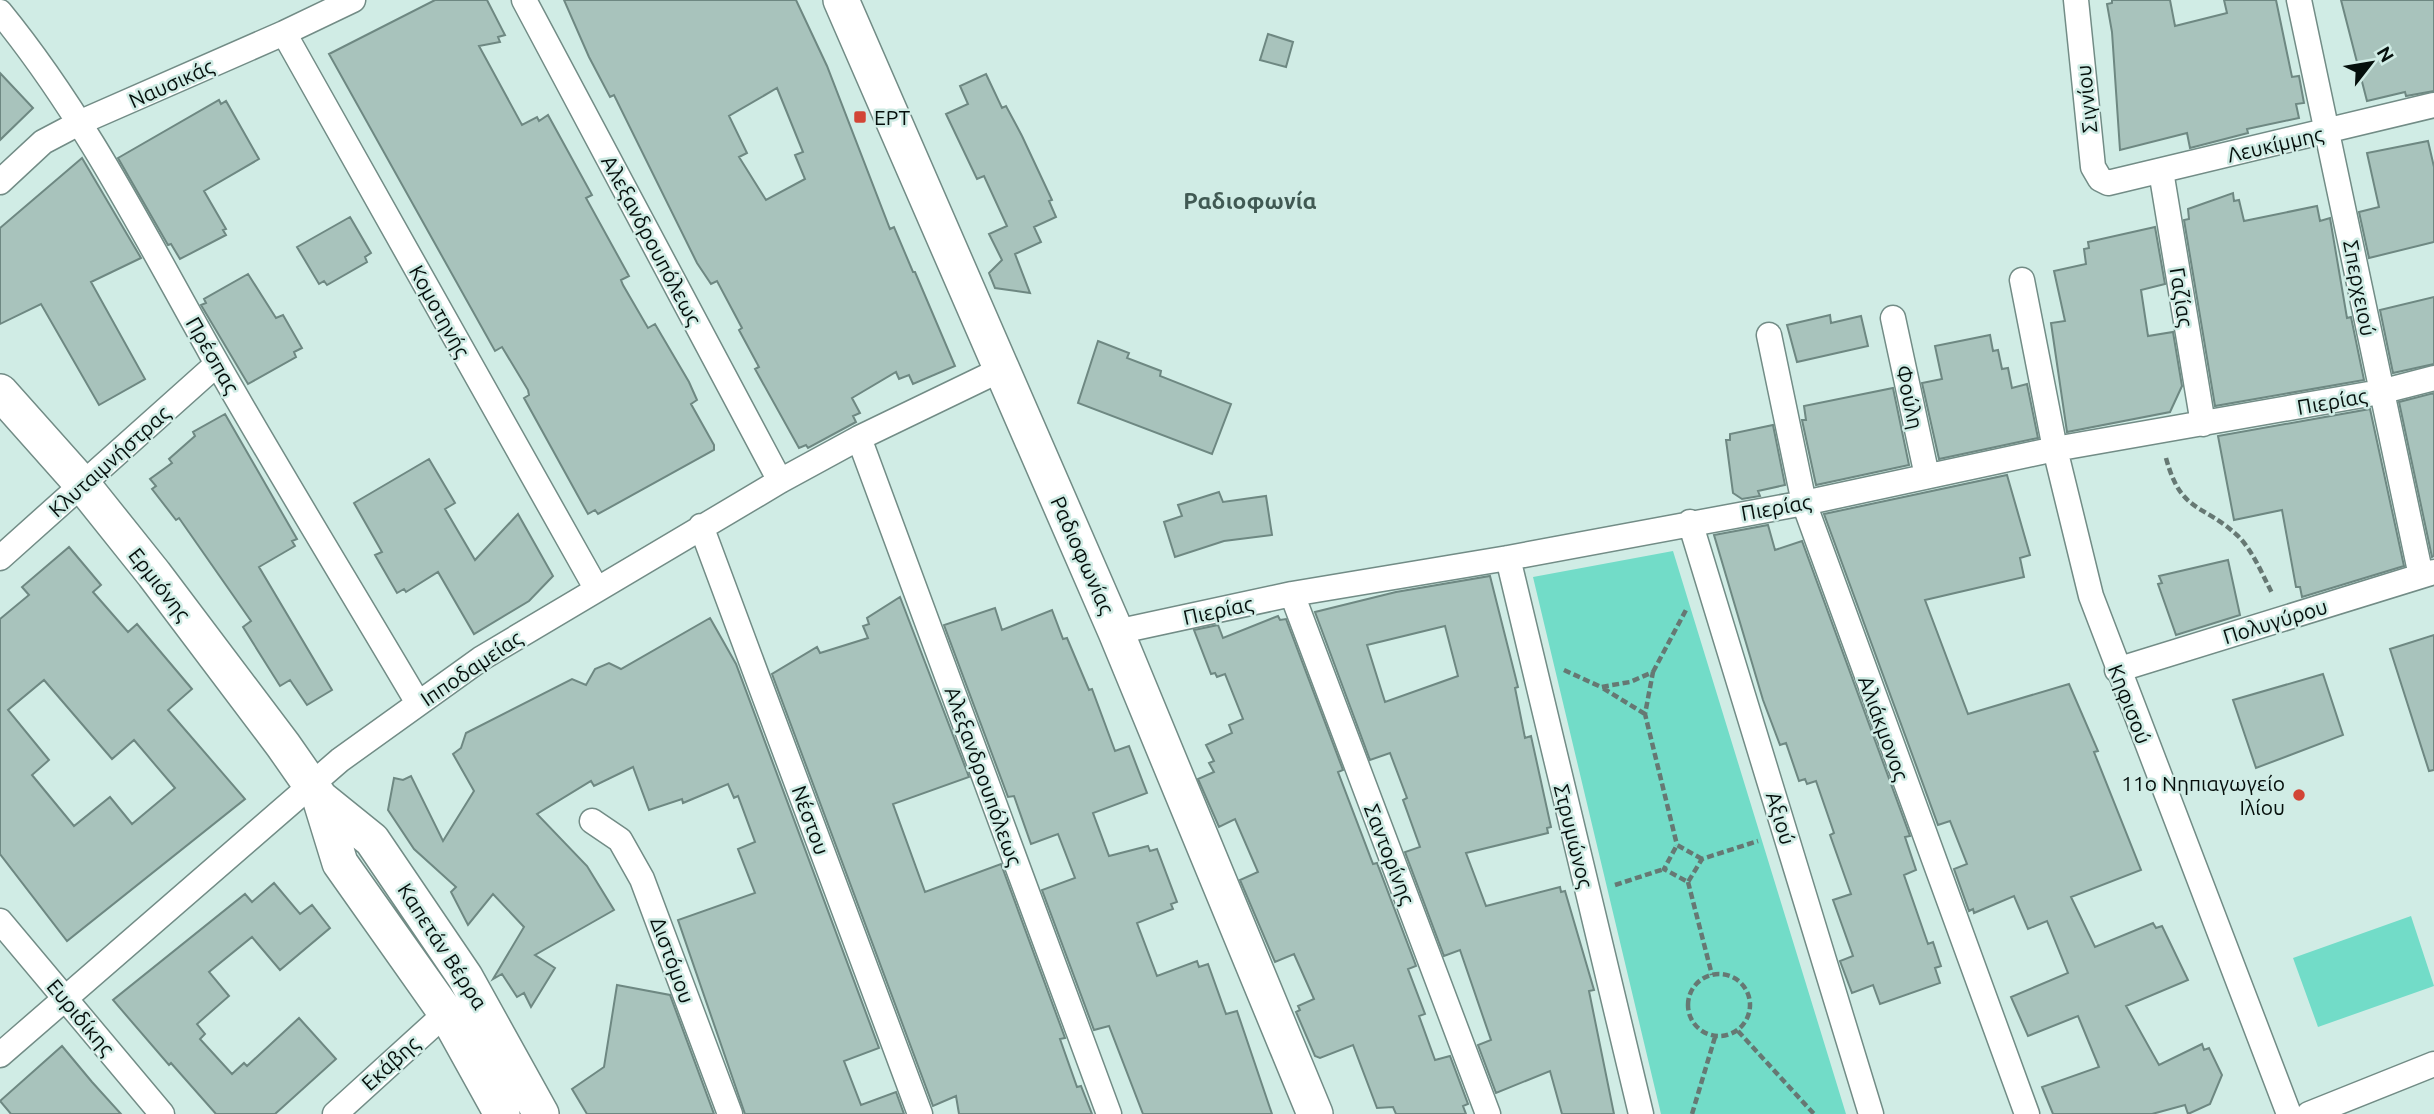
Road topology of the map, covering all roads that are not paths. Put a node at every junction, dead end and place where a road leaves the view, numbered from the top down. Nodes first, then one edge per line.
1 (353, 0) edge
2 (524, 0) edge
3 (841, 0) edge
4 (2076, 0) edge
5 (2300, 0) edge
6 (0, 12) edge
7 (284, 33) junction
8 (2434, 105) edge
9 (80, 122) junction
10 (2329, 131) junction
11 (2161, 171) junction
12 (0, 182) edge
13 (2115, 183) joint
14 (2022, 279) dead end
15 (1893, 318) dead end
16 (1769, 335) dead end
17 (217, 364) junction
18 (1002, 369) junction
19 (2434, 379) edge
20 (0, 392) edge
21 (2380, 392) junction
22 (2203, 424) junction
23 (859, 438) junction
24 (2054, 449) junction
25 (1927, 476) junction
26 (780, 481) junction
27 (82, 484) junction
28 (1804, 503) junction
29 (1690, 522) junction
30 (701, 526) junction
31 (0, 558) edge
32 (1508, 558) junction
33 (2428, 574) edge
34 (596, 588) junction
35 (1292, 594) junction
36 (1116, 632) junction
37 (2117, 670) junction
38 (418, 703) junction
39 (315, 791) junction
40 (592, 821) dead end
41 (0, 921) edge
42 (66, 998) junction
43 (446, 1013) junction
44 (0, 1055) edge
45 (2434, 1064) edge
46 (162, 1114) edge
47 (335, 1114) edge
48 (502, 1114) edge
49 (541, 1114) edge
50 (730, 1114) edge
51 (920, 1114) edge
52 (1109, 1114) edge
53 (1315, 1114) edge
54 (1488, 1114) edge
55 (1641, 1114) edge
56 (1871, 1114) edge
57 (2027, 1114) edge
58 (2289, 1114) edge
59 (2309, 1114) edge

1 - 7 street, Ναυσικάς
2 - 26 street, Αλεξανδρουπόλεως
3 - 18 street, Ραδιοφωνίας
4 - 13 street, Σιγνίου
5 - 10 street, Σπερχειού
6 - 9 street, Πρέσπας
7 - 9 street, Ναυσικάς
7 - 34 street, Κομοτηνής
8 - 10 street, Λευκίμμης
9 - 12 street, Ναυσικάς
9 - 17 street, Πρέσπας
10 - 11 street, Λευκίμμης
10 - 21 street, Σπερχειού
11 - 13 street, Λευκίμμης
11 - 22 street, Γαζίας
14 - 24 street, Κηφισού
15 - 25 street, Φούλη
16 - 28 street, Αλιάκμονος
17 - 27 street, Κλυταιμνήστρας
17 - 38 street, Πρέσπας
18 - 23 street, Ιπποδαμείας
18 - 36 street, Ραδιοφωνίας
19 - 21 street, Πιερίας
20 - 27 street, Ερμιόνης
21 - 22 street, Πιερίας
21 - 33 street, Σπερχειού
22 - 24 street, Πιερίας
23 - 26 street, Ιπποδαμείας
23 - 52 street, Αλεξανδρουπόλεως
24 - 25 street, Πιερίας
24 - 37 street, Κηφισού
25 - 28 street, Πιερίας
26 - 30 street, Ιπποδαμείας
27 - 31 street, Κλυταιμνήστρας
27 - 39 street, Ερμιόνης
28 - 29 street, Πιερίας
28 - 57 street, Αλιάκμονος
29 - 32 street, Πιερίας
29 - 56 street, Αξιού
30 - 34 street, Ιπποδαμείας
30 - 51 street, Νέστου
32 - 35 street, Πιερίας
32 - 55 street, Στρυμώνος
33 - 37 street, Πολυγύρου
34 - 38 street, Ιπποδαμείας
35 - 36 street, Πιερίας
35 - 54 street, Σαντορίνης
36 - 53 street, Ραδιοφωνίας
37 - 58 street, Κηφισού
38 - 39 street, Ιπποδαμείας
39 - 42 street, Ιπποδαμείας
39 - 43 street, Καπετάν Βέρρα
39 - 49 street, Καπετάν Βέρρα
40 - 50 street, Διστόμου
41 - 42 street, Ευριδίκης
42 - 44 street, Ιπποδαμείας
42 - 46 street, Ευριδίκης
43 - 47 street, Εκάβης
43 - 48 street, Καπετάν Βέρρα
45 - 59 street

